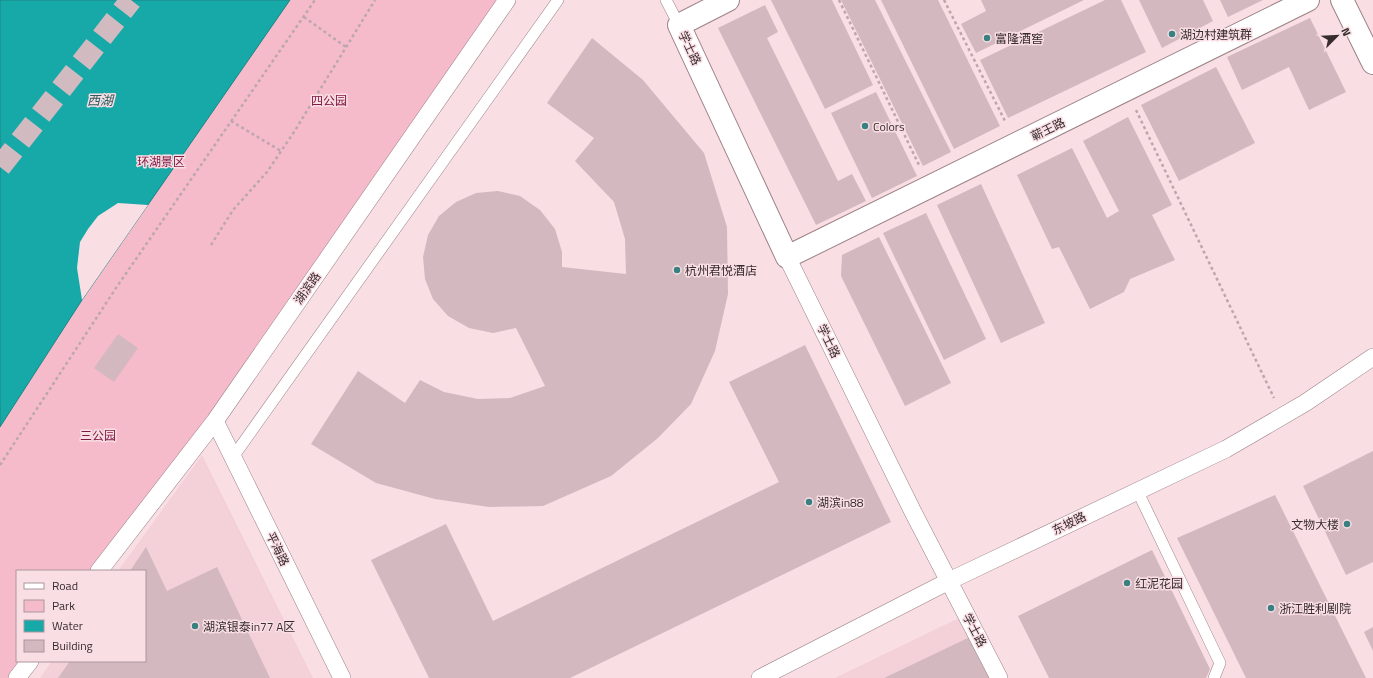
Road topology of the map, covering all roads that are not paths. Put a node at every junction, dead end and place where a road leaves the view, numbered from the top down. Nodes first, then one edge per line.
1 (507, 0) edge
2 (558, 0) edge
3 (666, 0) edge
4 (728, 0) edge
5 (1308, 0) edge
6 (1342, 0) edge
7 (679, 25) junction
8 (1373, 63) edge
9 (787, 257) junction
10 (1373, 357) edge
11 (215, 421) junction
12 (233, 457) junction
13 (1137, 490) junction
14 (101, 570) edge
15 (949, 581) junction
16 (29, 662) edge
17 (17, 678) edge
18 (342, 678) edge
19 (760, 678) edge
20 (999, 678) edge
21 (1214, 678) edge

1 - 11 street, 湖滨路
2 - 12 lane
3 - 7 lane, 学士路
4 - 7 street
5 - 9 street, 蕲王路
6 - 8 street
7 - 9 street, 学士路
9 - 15 street, 学士路
10 - 13 street, 东坡路
11 - 12 street, 平海路
11 - 14 street, 湖滨路
12 - 18 street, 平海路
13 - 15 street, 东坡路
13 - 21 lane
15 - 19 street, 东坡路
15 - 20 street, 学士路
16 - 17 street

